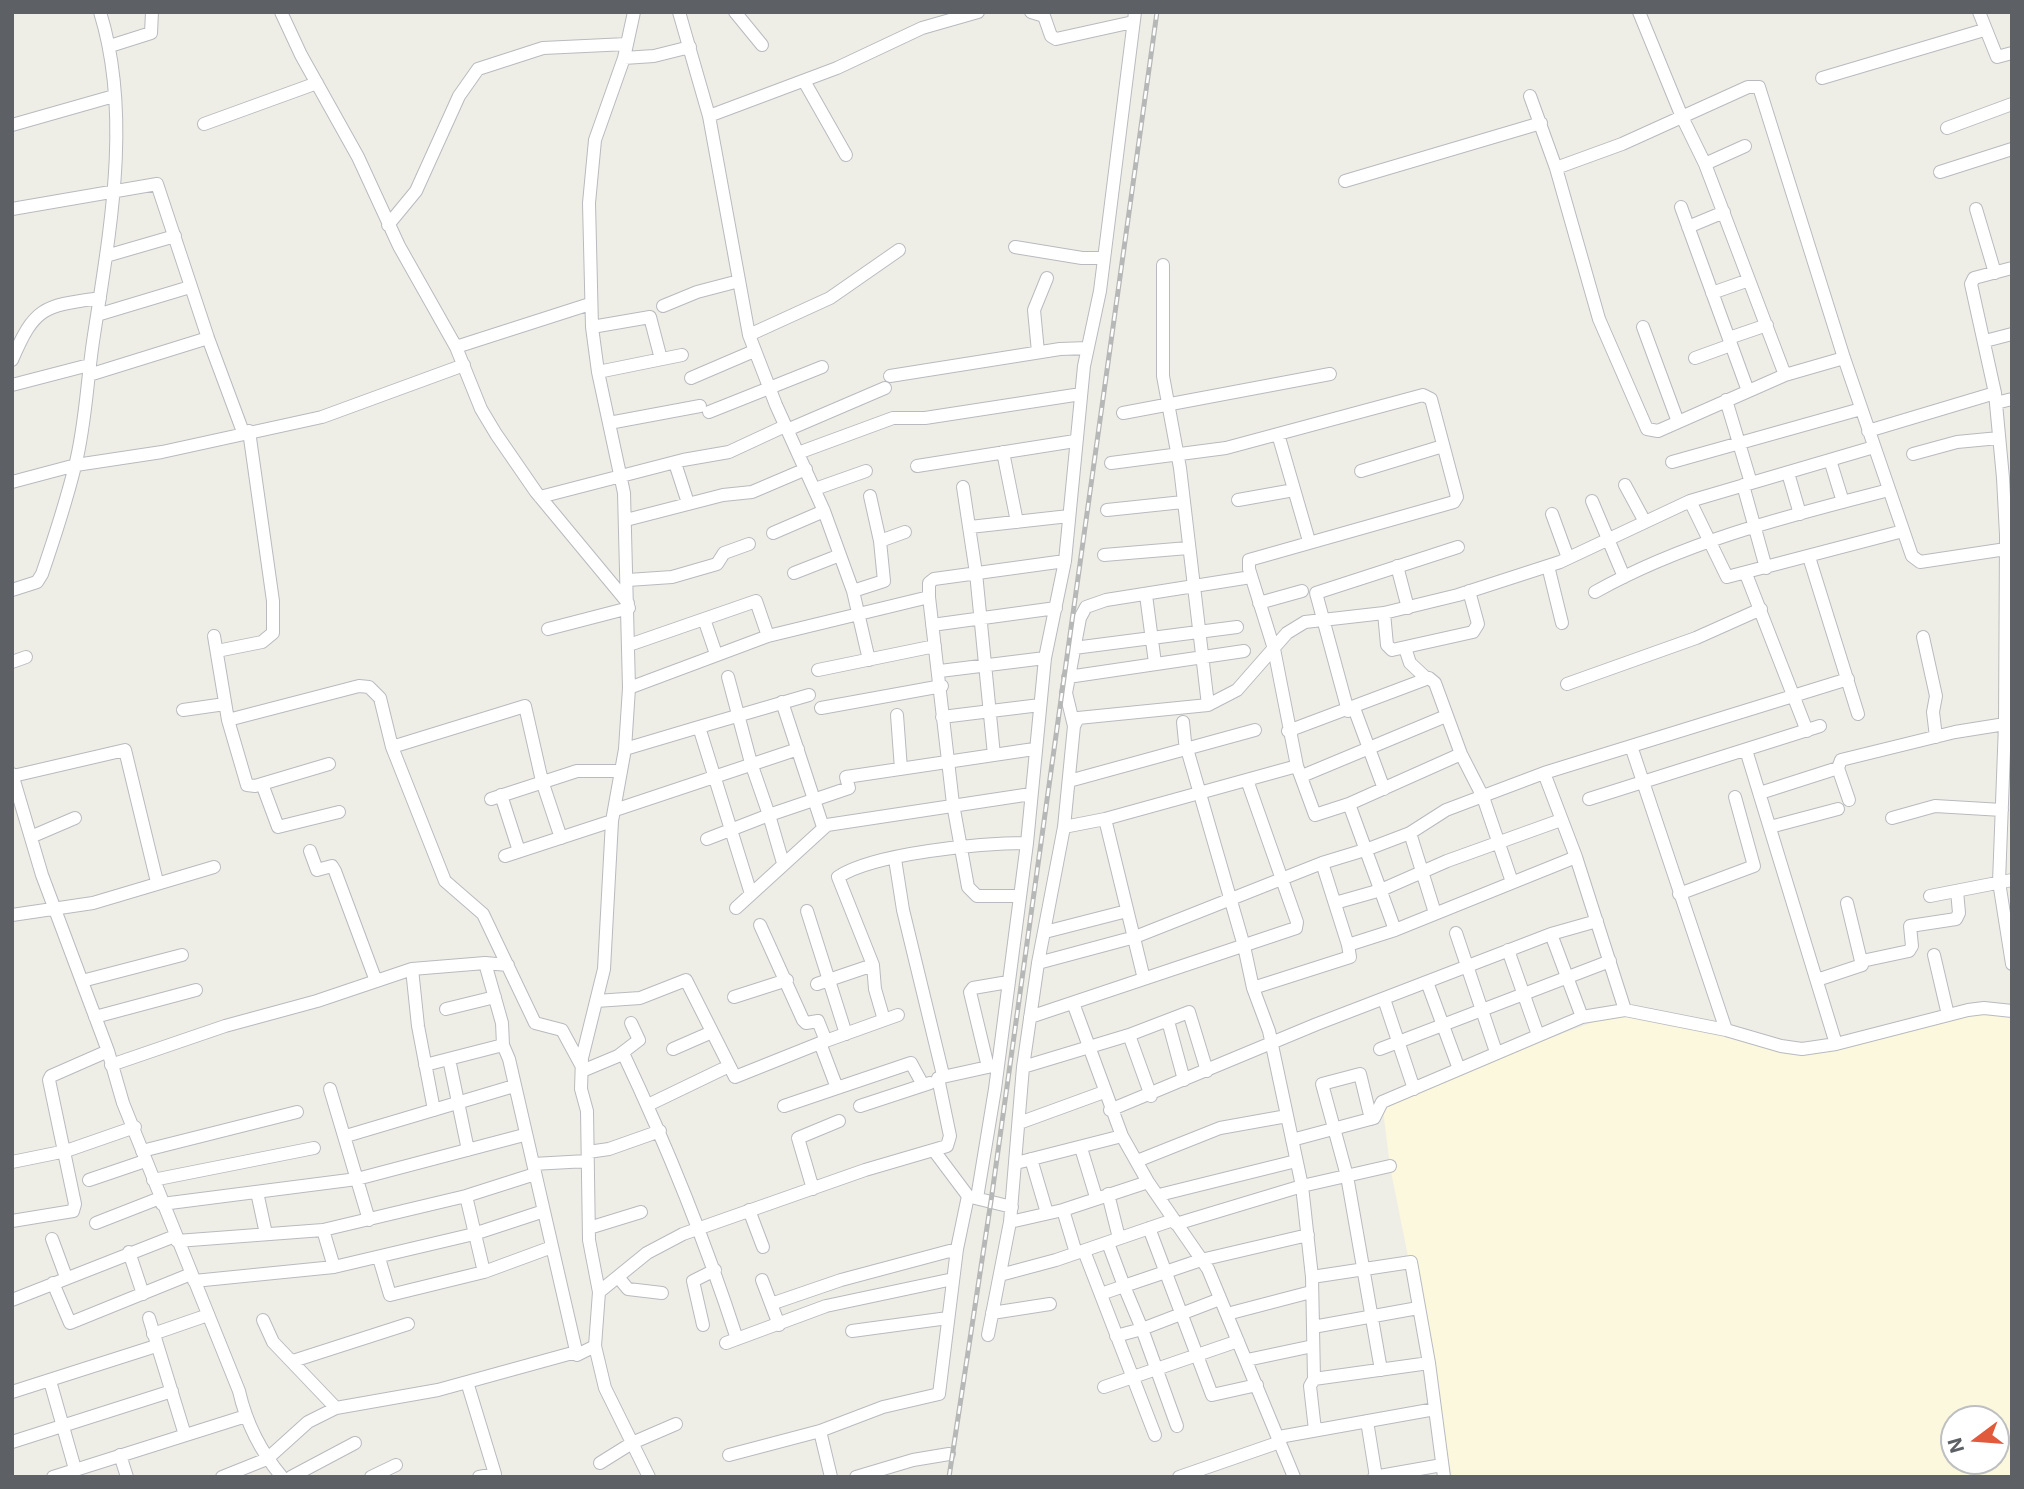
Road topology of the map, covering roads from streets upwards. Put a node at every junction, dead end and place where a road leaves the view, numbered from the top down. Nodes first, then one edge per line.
1 (100, 12) edge
2 (152, 12) edge
3 (281, 12) edge
4 (635, 12) edge
5 (679, 12) edge
6 (735, 12) edge
7 (978, 12) edge
8 (1031, 12) edge
9 (1639, 12) edge
10 (1979, 12) edge
11 (1134, 17) edge
12 (1984, 30) junction
13 (627, 44) junction
14 (110, 46) junction
15 (762, 46) dead end
16 (690, 47) junction
17 (2012, 53) edge
18 (624, 58) junction
19 (1822, 78) dead end
20 (804, 81) junction
21 (317, 83) junction
22 (114, 96) junction
23 (1530, 96) dead end
24 (2012, 104) edge
25 (709, 116) junction
26 (1682, 117) junction
27 (1541, 123) junction
28 (204, 124) dead end
29 (12, 125) edge
30 (1947, 128) dead end
31 (1745, 146) dead end
32 (2012, 149) edge
33 (846, 155) dead end
34 (1705, 163) junction
35 (1556, 168) junction
36 (1940, 173) dead end
37 (1346, 181) dead end
38 (113, 192) junction
39 (1681, 207) dead end
40 (12, 209) edge
41 (1976, 209) dead end
42 (1724, 212) junction
43 (388, 225) junction
44 (1688, 227) junction
45 (175, 236) junction
46 (1015, 247) dead end
47 (899, 250) dead end
48 (106, 256) junction
49 (1104, 258) junction
50 (1163, 265) dead end
51 (2012, 268) edge
52 (1995, 273) junction
53 (1047, 278) dead end
54 (1749, 280) junction
55 (739, 281) junction
56 (190, 287) junction
57 (1712, 293) junction
58 (100, 298) junction
59 (590, 304) junction
60 (663, 306) dead end
61 (97, 315) junction
62 (1767, 325) junction
63 (592, 327) junction
64 (1643, 327) dead end
65 (2012, 334) edge
66 (749, 335) junction
67 (208, 338) junction
68 (1985, 341) junction
69 (1730, 342) junction
70 (456, 346) junction
71 (1088, 348) junction
72 (754, 351) junction
73 (1038, 352) junction
74 (682, 355) dead end
75 (1695, 358) dead end
76 (1844, 358) junction
77 (661, 359) junction
78 (12, 360) edge
79 (464, 365) junction
80 (822, 367) dead end
81 (89, 370) junction
82 (598, 372) junction
83 (1330, 374) dead end
84 (1785, 375) junction
85 (691, 378) dead end
86 (12, 385) edge
87 (769, 388) junction
88 (1748, 391) junction
89 (1081, 394) junction
90 (1996, 398) junction
91 (2012, 399) edge
92 (1726, 400) junction
93 (1167, 405) junction
94 (1861, 409) junction
95 (1123, 413) dead end
96 (1678, 422) junction
97 (609, 424) junction
98 (786, 428) junction
99 (246, 431) junction
100 (1868, 431) junction
101 (2003, 432) edge
102 (1278, 434) junction
103 (1075, 441) junction
104 (1738, 441) junction
105 (1443, 446) junction
106 (1874, 447) junction
107 (1003, 452) junction
108 (798, 453) junction
109 (1913, 454) dead end
110 (1178, 456) junction
111 (1830, 460) junction
112 (1672, 461) dead end
113 (675, 463) junction
114 (1111, 463) dead end
115 (76, 465) junction
116 (917, 466) dead end
117 (806, 469) junction
118 (866, 471) dead end
119 (1361, 471) dead end
120 (1788, 472) junction
121 (621, 477) junction
122 (2007, 477) edge
123 (12, 482) edge
124 (1747, 484) junction
125 (1625, 485) dead end
126 (963, 487) dead end
127 (815, 489) junction
128 (1294, 490) junction
129 (1889, 490) junction
130 (870, 496) dead end
131 (540, 497) junction
132 (1237, 500) dead end
133 (1592, 501) dead end
134 (1183, 502) junction
135 (1690, 502) junction
136 (1843, 502) junction
137 (688, 503) junction
138 (1107, 510) dead end
139 (824, 511) junction
140 (1552, 514) dead end
141 (1800, 514) junction
142 (1069, 516) junction
143 (626, 520) junction
144 (1017, 522) junction
145 (1645, 522) junction
146 (1755, 526) junction
147 (970, 527) junction
148 (1903, 531) junction
149 (905, 532) dead end
150 (773, 533) dead end
151 (1609, 539) junction
152 (880, 541) junction
153 (1309, 541) junction
154 (1708, 541) junction
155 (749, 544) dead end
156 (1458, 547) dead end
157 (1188, 548) junction
158 (2006, 549) junction
159 (840, 555) junction
160 (1104, 555) dead end
161 (1809, 557) junction
162 (1568, 558) junction
163 (1065, 561) junction
164 (1397, 566) junction
165 (1548, 566) junction
166 (1766, 568) junction
167 (794, 573) dead end
168 (976, 573) junction
169 (1746, 574) junction
170 (1251, 577) junction
171 (1623, 577) junction
172 (628, 580) junction
173 (1192, 588) junction
174 (12, 590) edge
175 (853, 591) junction
176 (1302, 591) dead end
177 (1469, 591) junction
178 (1595, 592) dead end
179 (1146, 595) junction
180 (929, 597) junction
181 (1259, 603) junction
182 (629, 605) junction
183 (1056, 608) junction
184 (1408, 608) junction
185 (1761, 609) junction
186 (1384, 613) junction
187 (859, 615) junction
188 (1321, 618) junction
189 (980, 619) junction
190 (704, 620) junction
191 (1562, 623) dead end
192 (932, 625) junction
193 (1237, 626) dead end
194 (548, 629) dead end
195 (1198, 631) junction
196 (214, 636) dead end
197 (768, 636) junction
198 (1923, 637) dead end
199 (1152, 638) junction
200 (629, 645) junction
201 (935, 646) junction
202 (1074, 648) junction
203 (1405, 648) junction
204 (1274, 649) junction
205 (1244, 651) dead end
206 (217, 652) junction
207 (716, 654) junction
208 (26, 657) dead end
209 (1201, 657) junction
210 (1045, 658) junction
211 (869, 660) junction
212 (12, 662) edge
213 (1154, 663) junction
214 (985, 666) junction
215 (818, 670) dead end
216 (940, 671) junction
217 (728, 677) dead end
218 (1068, 677) junction
219 (1426, 678) junction
220 (1848, 679) junction
221 (1567, 684) dead end
222 (942, 686) junction
223 (629, 688) junction
224 (809, 695) dead end
225 (1794, 696) junction
226 (782, 702) junction
227 (225, 704) junction
228 (1040, 705) junction
229 (1208, 705) junction
230 (821, 708) dead end
231 (1351, 709) junction
232 (183, 710) dead end
233 (990, 711) junction
234 (1858, 714) dead end
235 (897, 715) dead end
236 (1446, 716) junction
237 (738, 717) junction
238 (942, 717) junction
239 (228, 720) junction
240 (1183, 722) dead end
241 (2005, 724) junction
242 (1074, 726) junction
243 (1820, 726) dead end
244 (699, 727) junction
245 (1255, 730) dead end
246 (1288, 731) junction
247 (1807, 731) junction
248 (1936, 737) junction
249 (1186, 746) junction
250 (1631, 746) junction
251 (392, 747) junction
252 (1369, 748) junction
253 (625, 749) junction
254 (798, 749) junction
255 (1034, 749) junction
256 (1746, 750) junction
257 (1461, 754) junction
258 (994, 755) junction
259 (2007, 757) edge
260 (948, 762) junction
261 (329, 764) dead end
262 (752, 766) junction
263 (1838, 768) junction
264 (901, 769) junction
265 (621, 771) junction
266 (1299, 771) junction
267 (1544, 773) junction
268 (13, 775) edge
269 (716, 775) junction
270 (1247, 780) junction
271 (542, 781) junction
272 (1069, 781) junction
273 (1641, 781) junction
274 (2007, 783) edge
275 (262, 784) junction
276 (1384, 789) junction
277 (15, 792) edge
278 (1199, 792) junction
279 (1760, 793) junction
280 (1031, 794) junction
281 (1483, 797) junction
282 (1735, 797) dead end
283 (1589, 799) dead end
284 (815, 800) junction
285 (1849, 800) dead end
286 (953, 804) junction
287 (1349, 804) junction
288 (1838, 809) dead end
289 (2002, 810) junction
290 (339, 812) dead end
291 (769, 815) junction
292 (613, 816) junction
293 (75, 818) dead end
294 (1892, 818) dead end
295 (1105, 819) junction
296 (1561, 820) junction
297 (823, 827) junction
298 (1064, 827) junction
299 (1770, 827) junction
300 (731, 829) junction
301 (2006, 832) edge
302 (1410, 833) junction
303 (33, 835) junction
304 (561, 838) junction
305 (707, 839) dead end
306 (1027, 843) junction
307 (1500, 843) junction
308 (960, 849) junction
309 (1368, 849) junction
310 (310, 851) dead end
311 (519, 851) junction
312 (505, 856) dead end
313 (1576, 858) junction
314 (895, 859) junction
315 (783, 863) junction
316 (1322, 863) junction
317 (214, 867) dead end
318 (1420, 873) junction
319 (1281, 878) junction
320 (2006, 881) edge
321 (157, 882) junction
322 (1512, 882) junction
323 (1381, 890) junction
324 (1957, 891) junction
325 (751, 894) junction
326 (1679, 894) junction
327 (1020, 896) junction
328 (1930, 896) dead end
329 (1230, 901) junction
330 (1335, 903) junction
331 (1847, 903) dead end
332 (736, 908) dead end
333 (55, 910) junction
334 (807, 911) dead end
335 (1127, 911) junction
336 (1435, 913) junction
337 (12, 915) edge
338 (1597, 921) junction
339 (761, 925) dead end
340 (1395, 930) junction
341 (2010, 931) edge
342 (1045, 932) junction
343 (1456, 933) dead end
344 (1551, 934) junction
345 (1135, 937) junction
346 (1348, 945) junction
347 (1244, 946) junction
348 (1508, 950) junction
349 (181, 955) dead end
350 (1934, 955) dead end
351 (1610, 961) junction
352 (1862, 961) junction
353 (485, 963) junction
354 (1038, 964) junction
355 (2012, 964) edge
356 (508, 965) junction
357 (873, 965) junction
358 (1466, 965) junction
359 (412, 970) junction
360 (1567, 976) junction
361 (1144, 979) junction
362 (787, 980) junction
363 (1817, 980) junction
364 (82, 981) junction
365 (376, 981) junction
366 (823, 982) junction
367 (1008, 982) junction
368 (1427, 982) junction
369 (1253, 988) junction
370 (196, 990) dead end
371 (1522, 992) junction
372 (495, 997) junction
373 (734, 997) dead end
374 (1384, 999) junction
375 (596, 1001) junction
376 (1073, 1003) junction
377 (446, 1009) dead end
378 (1481, 1009) junction
379 (1625, 1010) junction
380 (2012, 1011) edge
381 (898, 1015) dead end
382 (1948, 1015) junction
383 (95, 1017) junction
384 (1030, 1017) junction
385 (1582, 1017) junction
386 (884, 1020) junction
387 (1168, 1021) junction
388 (631, 1023) dead end
389 (1442, 1024) junction
390 (1726, 1030) junction
391 (712, 1032) junction
392 (846, 1034) junction
393 (1129, 1035) junction
394 (1538, 1035) junction
395 (823, 1042) junction
396 (1398, 1042) junction
397 (1272, 1044) junction
398 (1836, 1044) junction
399 (503, 1045) junction
400 (1088, 1048) junction
401 (673, 1049) dead end
402 (1380, 1049) dead end
403 (108, 1051) junction
404 (622, 1052) junction
405 (1496, 1052) junction
406 (449, 1059) junction
407 (111, 1065) junction
408 (425, 1065) junction
409 (729, 1066) junction
410 (993, 1066) junction
411 (1023, 1067) junction
412 (582, 1068) junction
413 (1459, 1069) junction
414 (1207, 1070) junction
415 (940, 1078) junction
416 (1184, 1080) junction
417 (923, 1085) junction
418 (514, 1086) junction
419 (837, 1088) junction
420 (330, 1089) dead end
421 (1414, 1089) junction
422 (1104, 1092) junction
423 (1151, 1096) junction
424 (458, 1102) junction
425 (648, 1105) junction
426 (784, 1106) dead end
427 (860, 1106) dead end
428 (434, 1110) junction
429 (1110, 1110) junction
430 (298, 1112) dead end
431 (1287, 1116) junction
432 (1371, 1119) junction
433 (839, 1121) dead end
434 (1019, 1123) junction
435 (135, 1127) junction
436 (1336, 1130) junction
437 (660, 1131) junction
438 (524, 1135) junction
439 (346, 1136) junction
440 (1122, 1136) junction
441 (1292, 1140) junction
442 (314, 1148) dead end
443 (1081, 1148) junction
444 (468, 1150) junction
445 (66, 1151) junction
446 (935, 1152) junction
447 (144, 1156) junction
448 (587, 1156) junction
449 (1031, 1159) junction
450 (1137, 1161) junction
451 (1296, 1161) junction
452 (12, 1162) edge
453 (1016, 1163) junction
454 (1390, 1166) dead end
455 (534, 1169) junction
456 (1348, 1176) junction
457 (357, 1179) junction
458 (89, 1180) dead end
459 (153, 1180) junction
460 (1148, 1182) junction
461 (1302, 1186) junction
462 (813, 1189) junction
463 (257, 1192) junction
464 (1159, 1195) junction
465 (466, 1196) junction
466 (1102, 1196) junction
467 (972, 1197) junction
468 (161, 1201) junction
469 (1012, 1207) junction
470 (1063, 1209) junction
471 (749, 1210) junction
472 (544, 1211) junction
473 (640, 1212) dead end
474 (1046, 1213) junction
475 (369, 1220) junction
476 (12, 1221) edge
477 (1010, 1222) junction
478 (1174, 1222) junction
479 (96, 1223) dead end
480 (589, 1228) junction
481 (700, 1228) junction
482 (1149, 1228) junction
483 (324, 1230) junction
484 (266, 1234) junction
485 (474, 1234) junction
486 (1308, 1235) junction
487 (176, 1238) junction
488 (51, 1240) dead end
489 (1113, 1241) junction
490 (552, 1247) junction
491 (763, 1247) dead end
492 (957, 1249) junction
493 (129, 1252) junction
494 (1080, 1252) junction
495 (379, 1258) junction
496 (1201, 1260) junction
497 (334, 1267) junction
498 (1365, 1268) junction
499 (715, 1269) junction
500 (1164, 1270) junction
501 (484, 1272) junction
502 (1000, 1275) junction
503 (618, 1277) junction
504 (1312, 1277) junction
505 (66, 1278) junction
506 (193, 1278) junction
507 (762, 1279) dead end
508 (953, 1279) junction
509 (53, 1283) junction
510 (1124, 1286) junction
511 (599, 1292) junction
512 (1311, 1292) junction
513 (662, 1293) dead end
514 (143, 1294) junction
515 (1101, 1294) junction
516 (1220, 1299) junction
517 (12, 1300) edge
518 (771, 1304) junction
519 (1050, 1304) dead end
520 (1418, 1308) junction
521 (992, 1313) junction
522 (1181, 1314) junction
523 (1227, 1314) junction
524 (208, 1315) junction
525 (1373, 1317) junction
526 (149, 1318) dead end
527 (948, 1318) junction
528 (263, 1320) dead end
529 (408, 1324) dead end
530 (703, 1325) dead end
531 (779, 1325) junction
532 (1313, 1327) junction
533 (1142, 1329) junction
534 (852, 1331) dead end
535 (988, 1335) dead end
536 (1116, 1336) junction
537 (155, 1340) junction
538 (1238, 1341) junction
539 (595, 1346) junction
540 (1313, 1346) junction
541 (576, 1352) junction
542 (1197, 1354) junction
543 (1247, 1360) junction
544 (293, 1361) junction
545 (1429, 1363) junction
546 (1381, 1370) junction
547 (1159, 1371) junction
548 (1133, 1378) junction
549 (1314, 1379) junction
550 (50, 1381) junction
551 (467, 1382) junction
552 (1257, 1385) junction
553 (1104, 1387) dead end
554 (172, 1391) junction
555 (12, 1392) edge
556 (336, 1408) junction
557 (1435, 1409) junction
558 (246, 1416) junction
559 (1367, 1421) junction
560 (63, 1424) junction
561 (676, 1424) dead end
562 (1177, 1426) dead end
563 (1315, 1430) junction
564 (820, 1431) junction
565 (185, 1435) junction
566 (1154, 1435) dead end
567 (1280, 1440) junction
568 (12, 1442) edge
569 (355, 1443) dead end
570 (632, 1443) junction
571 (949, 1454) dead end
572 (120, 1455) junction
573 (729, 1455) dead end
574 (267, 1459) junction
575 (600, 1463) dead end
576 (396, 1465) dead end
577 (75, 1469) junction
578 (1443, 1471) edge
579 (1203, 1473) edge
580 (53, 1477) edge
581 (127, 1477) edge
582 (222, 1477) edge
583 (282, 1477) edge
584 (290, 1477) edge
585 (371, 1477) edge
586 (479, 1477) edge
587 (649, 1477) edge
588 (831, 1477) edge
589 (856, 1477) edge
590 (1178, 1477) edge
591 (1294, 1477) edge
592 (1375, 1477) edge

1 - 14 street
2 - 14 street
3 - 21 street
4 - 13 street
5 - 16 street
6 - 15 street
7 - 20 street
8 - 11 street
9 - 26 street
10 - 12 street
11 - 49 street
12 - 17 street
12 - 19 street
13 - 18 street
13 - 43 street
14 - 22 street
16 - 18 street
16 - 25 street
18 - 59 street
20 - 25 street
20 - 33 street
21 - 28 street
21 - 43 street
22 - 29 street
22 - 38 street
23 - 27 street
24 - 30 street
25 - 55 street
26 - 34 street
26 - 35 street
26 - 76 street
27 - 35 street
27 - 37 street
31 - 34 street
32 - 36 street
34 - 42 street
35 - 96 street
38 - 40 street
38 - 45 street
38 - 48 street
39 - 44 street
41 - 52 street
42 - 44 street
42 - 54 street
43 - 70 street
44 - 57 street
45 - 48 street
45 - 56 street
46 - 49 street
47 - 66 street
48 - 58 street
49 - 71 street
50 - 93 street
51 - 52 street
52 - 68 street
53 - 73 street
54 - 57 street
54 - 62 street
55 - 60 street
55 - 66 street
56 - 61 street
56 - 67 street
57 - 69 street
58 - 61 street
58 - 78 street
59 - 63 street
59 - 70 street
61 - 81 street
62 - 69 street
62 - 84 street
63 - 77 street
63 - 82 street
64 - 96 street
65 - 68 street
66 - 72 street
67 - 81 street
67 - 99 street
68 - 90 street
69 - 75 street
69 - 88 street
70 - 79 street
71 - 73 street
71 - 89 street
72 - 85 street
72 - 87 street
73 - 98 street
74 - 77 street
76 - 84 street
76 - 94 street
77 - 82 street
79 - 99 street
79 - 131 street
80 - 87 street
81 - 86 street
81 - 115 street
82 - 97 street
83 - 93 street
84 - 88 street
87 - 97 street
87 - 98 street
88 - 92 street
89 - 103 street
89 - 108 street
90 - 91 street
90 - 100 street
90 - 101 street
92 - 96 street
92 - 104 street
93 - 95 street
93 - 110 street
94 - 100 street
94 - 104 street
97 - 121 street
98 - 108 street
98 - 113 street
99 - 115 street
99 - 206 street
100 - 106 street
101 - 109 street
101 - 122 street
102 - 105 street
102 - 110 street
102 - 128 street
103 - 107 street
103 - 142 street
104 - 112 street
104 - 124 street
105 - 119 street
105 - 153 street
106 - 111 street
106 - 129 street
107 - 116 street
107 - 144 street
108 - 117 street
110 - 114 street
110 - 134 street
111 - 120 street
111 - 136 street
113 - 121 street
113 - 137 street
115 - 123 street
115 - 174 street
117 - 127 street
117 - 137 street
118 - 127 street
120 - 124 street
120 - 141 street
121 - 131 street
121 - 143 street
122 - 158 street
124 - 135 street
124 - 146 street
125 - 145 street
126 - 147 street
127 - 139 street
128 - 132 street
128 - 153 street
129 - 136 street
129 - 148 street
130 - 152 street
131 - 182 street
133 - 151 street
134 - 138 street
134 - 157 street
135 - 145 street
135 - 154 street
136 - 141 street
137 - 143 street
139 - 150 street
139 - 159 street
140 - 162 street
141 - 146 street
142 - 144 street
142 - 163 street
143 - 172 street
144 - 147 street
145 - 151 street
146 - 154 street
146 - 166 street
147 - 168 street
148 - 158 street
148 - 161 street
149 - 152 street
151 - 162 street
151 - 171 street
152 - 175 street
153 - 170 street
154 - 169 street
154 - 171 street
155 - 172 street
156 - 164 street
157 - 160 street
157 - 173 street
158 - 241 street
159 - 167 street
159 - 175 street
161 - 166 street
161 - 220 street
162 - 165 street
163 - 168 street
163 - 183 street
164 - 184 street
164 - 188 street
165 - 177 street
165 - 191 street
166 - 169 street
168 - 180 street
168 - 189 street
169 - 185 street
170 - 173 street
170 - 181 street
171 - 178 street
172 - 182 street
173 - 179 street
173 - 195 street
175 - 187 street
176 - 181 street
177 - 184 street
177 - 203 street
179 - 199 street
179 - 202 street
180 - 187 street
180 - 192 street
181 - 204 street
182 - 194 street
182 - 200 street
183 - 189 street
183 - 210 street
184 - 186 street
185 - 221 street
185 - 225 street
186 - 188 street
186 - 203 street
187 - 197 street
187 - 211 street
188 - 204 street
188 - 231 street
189 - 192 street
189 - 214 street
190 - 197 street
190 - 200 street
190 - 207 street
192 - 201 street
193 - 195 street
195 - 199 street
195 - 209 street
196 - 206 street
197 - 207 street
198 - 248 street
199 - 202 street
199 - 213 street
200 - 223 street
201 - 211 street
201 - 216 street
202 - 218 street
203 - 219 street
204 - 229 street
204 - 246 street
205 - 209 street
206 - 227 street
207 - 223 street
208 - 212 street
209 - 213 street
209 - 229 street
210 - 214 street
210 - 228 street
211 - 215 street
213 - 218 street
214 - 216 street
214 - 233 street
216 - 222 street
217 - 237 street
218 - 242 street
219 - 231 street
219 - 236 street
220 - 225 street
220 - 234 street
222 - 230 street
222 - 238 street
223 - 253 street
224 - 226 street
225 - 247 street
225 - 250 street
226 - 237 street
226 - 254 street
227 - 232 street
227 - 239 street
228 - 233 street
228 - 255 street
229 - 242 street
231 - 246 street
231 - 252 street
233 - 238 street
233 - 258 street
235 - 264 street
236 - 252 street
236 - 257 street
237 - 244 street
237 - 262 street
238 - 260 street
239 - 251 street
239 - 275 street
240 - 249 street
241 - 248 street
241 - 259 street
242 - 272 street
243 - 247 street
244 - 253 street
244 - 269 street
245 - 249 street
246 - 266 street
247 - 256 street
248 - 263 street
249 - 272 street
249 - 278 street
250 - 267 street
250 - 273 street
251 - 271 street
251 - 356 street
252 - 266 street
252 - 276 street
253 - 265 street
254 - 262 street
254 - 284 street
255 - 258 street
255 - 280 street
256 - 273 street
256 - 279 street
257 - 276 street
257 - 281 street
258 - 260 street
259 - 274 street
260 - 264 street
260 - 286 street
261 - 275 street
262 - 269 street
262 - 291 street
263 - 279 street
263 - 285 street
264 - 284 street
265 - 271 street
265 - 292 street
266 - 270 street
266 - 287 street
267 - 281 street
267 - 296 street
268 - 277 street
268 - 321 street
269 - 292 street
269 - 300 street
270 - 278 street
270 - 319 street
271 - 304 street
271 - 311 street
272 - 298 street
273 - 283 street
273 - 326 street
274 - 289 street
275 - 290 street
276 - 287 street
277 - 303 street
278 - 295 street
278 - 329 street
279 - 299 street
280 - 286 street
280 - 306 street
281 - 302 street
281 - 307 street
282 - 326 street
284 - 291 street
284 - 297 street
286 - 297 street
286 - 308 street
287 - 309 street
288 - 299 street
289 - 294 street
289 - 301 street
291 - 300 street
291 - 315 street
292 - 304 street
292 - 375 street
293 - 303 street
295 - 298 street
295 - 335 street
296 - 307 street
296 - 313 street
297 - 315 street
298 - 342 street
299 - 363 street
300 - 305 street
300 - 325 street
301 - 320 street
302 - 309 street
302 - 318 street
303 - 333 street
304 - 311 street
306 - 308 street
306 - 327 street
307 - 318 street
307 - 322 street
308 - 314 street
308 - 327 street
309 - 316 street
309 - 323 street
310 - 365 street
311 - 312 street
313 - 322 street
313 - 338 street
314 - 357 street
314 - 415 street
315 - 325 street
316 - 319 street
316 - 330 street
317 - 321 street
318 - 323 street
318 - 336 street
319 - 329 street
319 - 347 street
320 - 324 street
320 - 341 street
321 - 333 street
322 - 336 street
323 - 330 street
323 - 340 street
324 - 328 street
324 - 352 street
325 - 332 street
326 - 390 street
327 - 367 street
329 - 345 street
329 - 347 street
330 - 346 street
331 - 352 street
333 - 337 street
333 - 364 street
334 - 366 street
335 - 342 street
335 - 345 street
336 - 340 street
338 - 344 street
338 - 351 street
339 - 362 street
340 - 346 street
341 - 355 street
342 - 354 street
343 - 358 street
344 - 348 street
344 - 360 street
345 - 354 street
345 - 361 street
346 - 369 street
347 - 361 street
347 - 369 street
348 - 358 street
348 - 371 street
349 - 364 street
350 - 382 street
351 - 360 street
351 - 379 street
352 - 363 street
353 - 356 street
353 - 359 street
353 - 372 street
354 - 384 street
356 - 412 street
357 - 366 street
357 - 386 street
358 - 368 street
358 - 378 street
359 - 365 street
359 - 408 street
360 - 371 street
360 - 385 street
361 - 376 street
362 - 373 street
362 - 395 street
363 - 398 street
364 - 383 street
365 - 407 street
366 - 392 street
367 - 410 street
367 - 410 street
368 - 374 street
368 - 389 street
369 - 397 street
370 - 383 street
371 - 378 street
371 - 394 street
372 - 377 street
372 - 399 street
374 - 396 street
374 - 397 street
375 - 391 street
375 - 412 street
376 - 384 street
376 - 400 street
378 - 389 street
378 - 405 street
379 - 385 street
379 - 390 street
380 - 382 street
381 - 386 street
382 - 398 street
383 - 403 street
384 - 411 street
385 - 394 street
386 - 392 street
387 - 393 street
387 - 414 street
387 - 416 street
388 - 404 street
389 - 396 street
389 - 413 street
390 - 398 street
391 - 401 street
391 - 409 street
392 - 395 street
393 - 400 street
393 - 423 street
394 - 405 street
395 - 409 street
395 - 419 street
396 - 402 street
396 - 421 street
397 - 414 street
397 - 431 street
399 - 406 street
399 - 418 street
400 - 411 street
400 - 422 street
403 - 407 street
403 - 445 street
404 - 412 street
404 - 425 street
405 - 413 street
406 - 408 street
406 - 424 street
407 - 435 street
408 - 428 street
409 - 425 street
410 - 415 street
410 - 467 street
411 - 434 street
412 - 448 street
413 - 421 street
414 - 416 street
415 - 417 street
415 - 446 street
416 - 423 street
417 - 419 street
417 - 427 street
418 - 424 street
418 - 438 street
419 - 426 street
420 - 439 street
421 - 432 street
422 - 429 street
422 - 434 street
423 - 429 street
424 - 428 street
424 - 444 street
425 - 437 street
428 - 439 street
429 - 440 street
430 - 447 street
431 - 441 street
431 - 450 street
432 - 436 street
432 - 436 street
433 - 462 street
434 - 453 street
435 - 445 street
435 - 447 street
436 - 441 street
436 - 456 street
437 - 448 street
437 - 481 street
438 - 444 street
438 - 455 street
439 - 457 street
440 - 443 street
440 - 450 street
441 - 451 street
442 - 459 street
443 - 449 street
443 - 466 street
444 - 457 street
445 - 452 street
445 - 476 street
446 - 462 street
446 - 467 street
447 - 458 street
447 - 459 street
448 - 455 street
448 - 480 street
449 - 453 street
449 - 474 street
450 - 460 street
451 - 461 street
451 - 464 street
453 - 469 street
454 - 456 street
455 - 465 street
455 - 472 street
456 - 461 street
456 - 498 street
457 - 463 street
457 - 475 street
459 - 468 street
460 - 464 street
460 - 466 street
461 - 478 street
461 - 486 street
462 - 471 street
463 - 468 street
463 - 484 street
464 - 478 street
465 - 475 street
465 - 485 street
466 - 470 street
466 - 489 street
467 - 469 street
467 - 492 street
468 - 479 street
468 - 487 street
469 - 477 street
470 - 474 street
470 - 494 street
471 - 481 street
471 - 491 street
472 - 485 street
472 - 490 street
473 - 480 street
474 - 477 street
475 - 483 street
477 - 502 street
478 - 482 street
478 - 496 street
480 - 511 street
481 - 499 street
481 - 503 street
482 - 489 street
482 - 500 street
483 - 484 street
483 - 497 street
484 - 487 street
485 - 495 street
485 - 501 street
486 - 496 street
486 - 504 street
487 - 493 street
487 - 506 street
488 - 505 street
489 - 494 street
489 - 510 street
490 - 501 street
490 - 541 street
492 - 508 street
492 - 518 street
493 - 505 street
493 - 514 street
494 - 502 street
494 - 515 street
495 - 497 street
495 - 501 street
496 - 500 street
496 - 516 street
497 - 506 street
498 - 504 street
498 - 520 street
498 - 525 street
499 - 530 street
499 - 531 street
500 - 510 street
500 - 522 street
502 - 521 street
503 - 511 street
503 - 513 street
504 - 512 street
505 - 509 street
506 - 514 street
506 - 524 street
507 - 518 street
508 - 527 street
508 - 531 street
509 - 514 street
509 - 517 street
510 - 515 street
510 - 533 street
511 - 539 street
512 - 523 street
512 - 532 street
515 - 536 street
516 - 522 street
516 - 523 street
518 - 531 street
519 - 521 street
520 - 525 street
520 - 545 street
521 - 535 street
522 - 533 street
522 - 542 street
523 - 538 street
524 - 537 street
524 - 558 street
525 - 532 street
525 - 546 street
526 - 537 street
527 - 534 street
527 - 564 street
528 - 544 street
529 - 544 street
532 - 540 street
533 - 536 street
533 - 547 street
536 - 548 street
537 - 550 street
537 - 554 street
538 - 542 street
538 - 543 street
539 - 541 street
539 - 570 street
540 - 543 street
540 - 549 street
541 - 551 street
542 - 547 street
542 - 552 street
543 - 552 street
544 - 556 street
545 - 546 street
545 - 557 street
546 - 549 street
547 - 548 street
547 - 562 street
548 - 553 street
548 - 566 street
549 - 563 street
550 - 555 street
550 - 560 street
551 - 556 street
551 - 586 street
552 - 567 street
554 - 560 street
554 - 565 street
556 - 574 street
557 - 559 street
557 - 578 street
558 - 565 street
558 - 574 street
559 - 563 street
559 - 592 street
560 - 568 street
560 - 577 street
561 - 570 street
563 - 567 street
564 - 573 street
564 - 588 street
565 - 572 street
567 - 579 street
567 - 591 street
569 - 584 street
570 - 575 street
570 - 587 street
571 - 589 street
572 - 577 street
572 - 581 street
574 - 582 street
574 - 583 street
576 - 585 street
577 - 580 street
578 - 592 street
579 - 590 street

